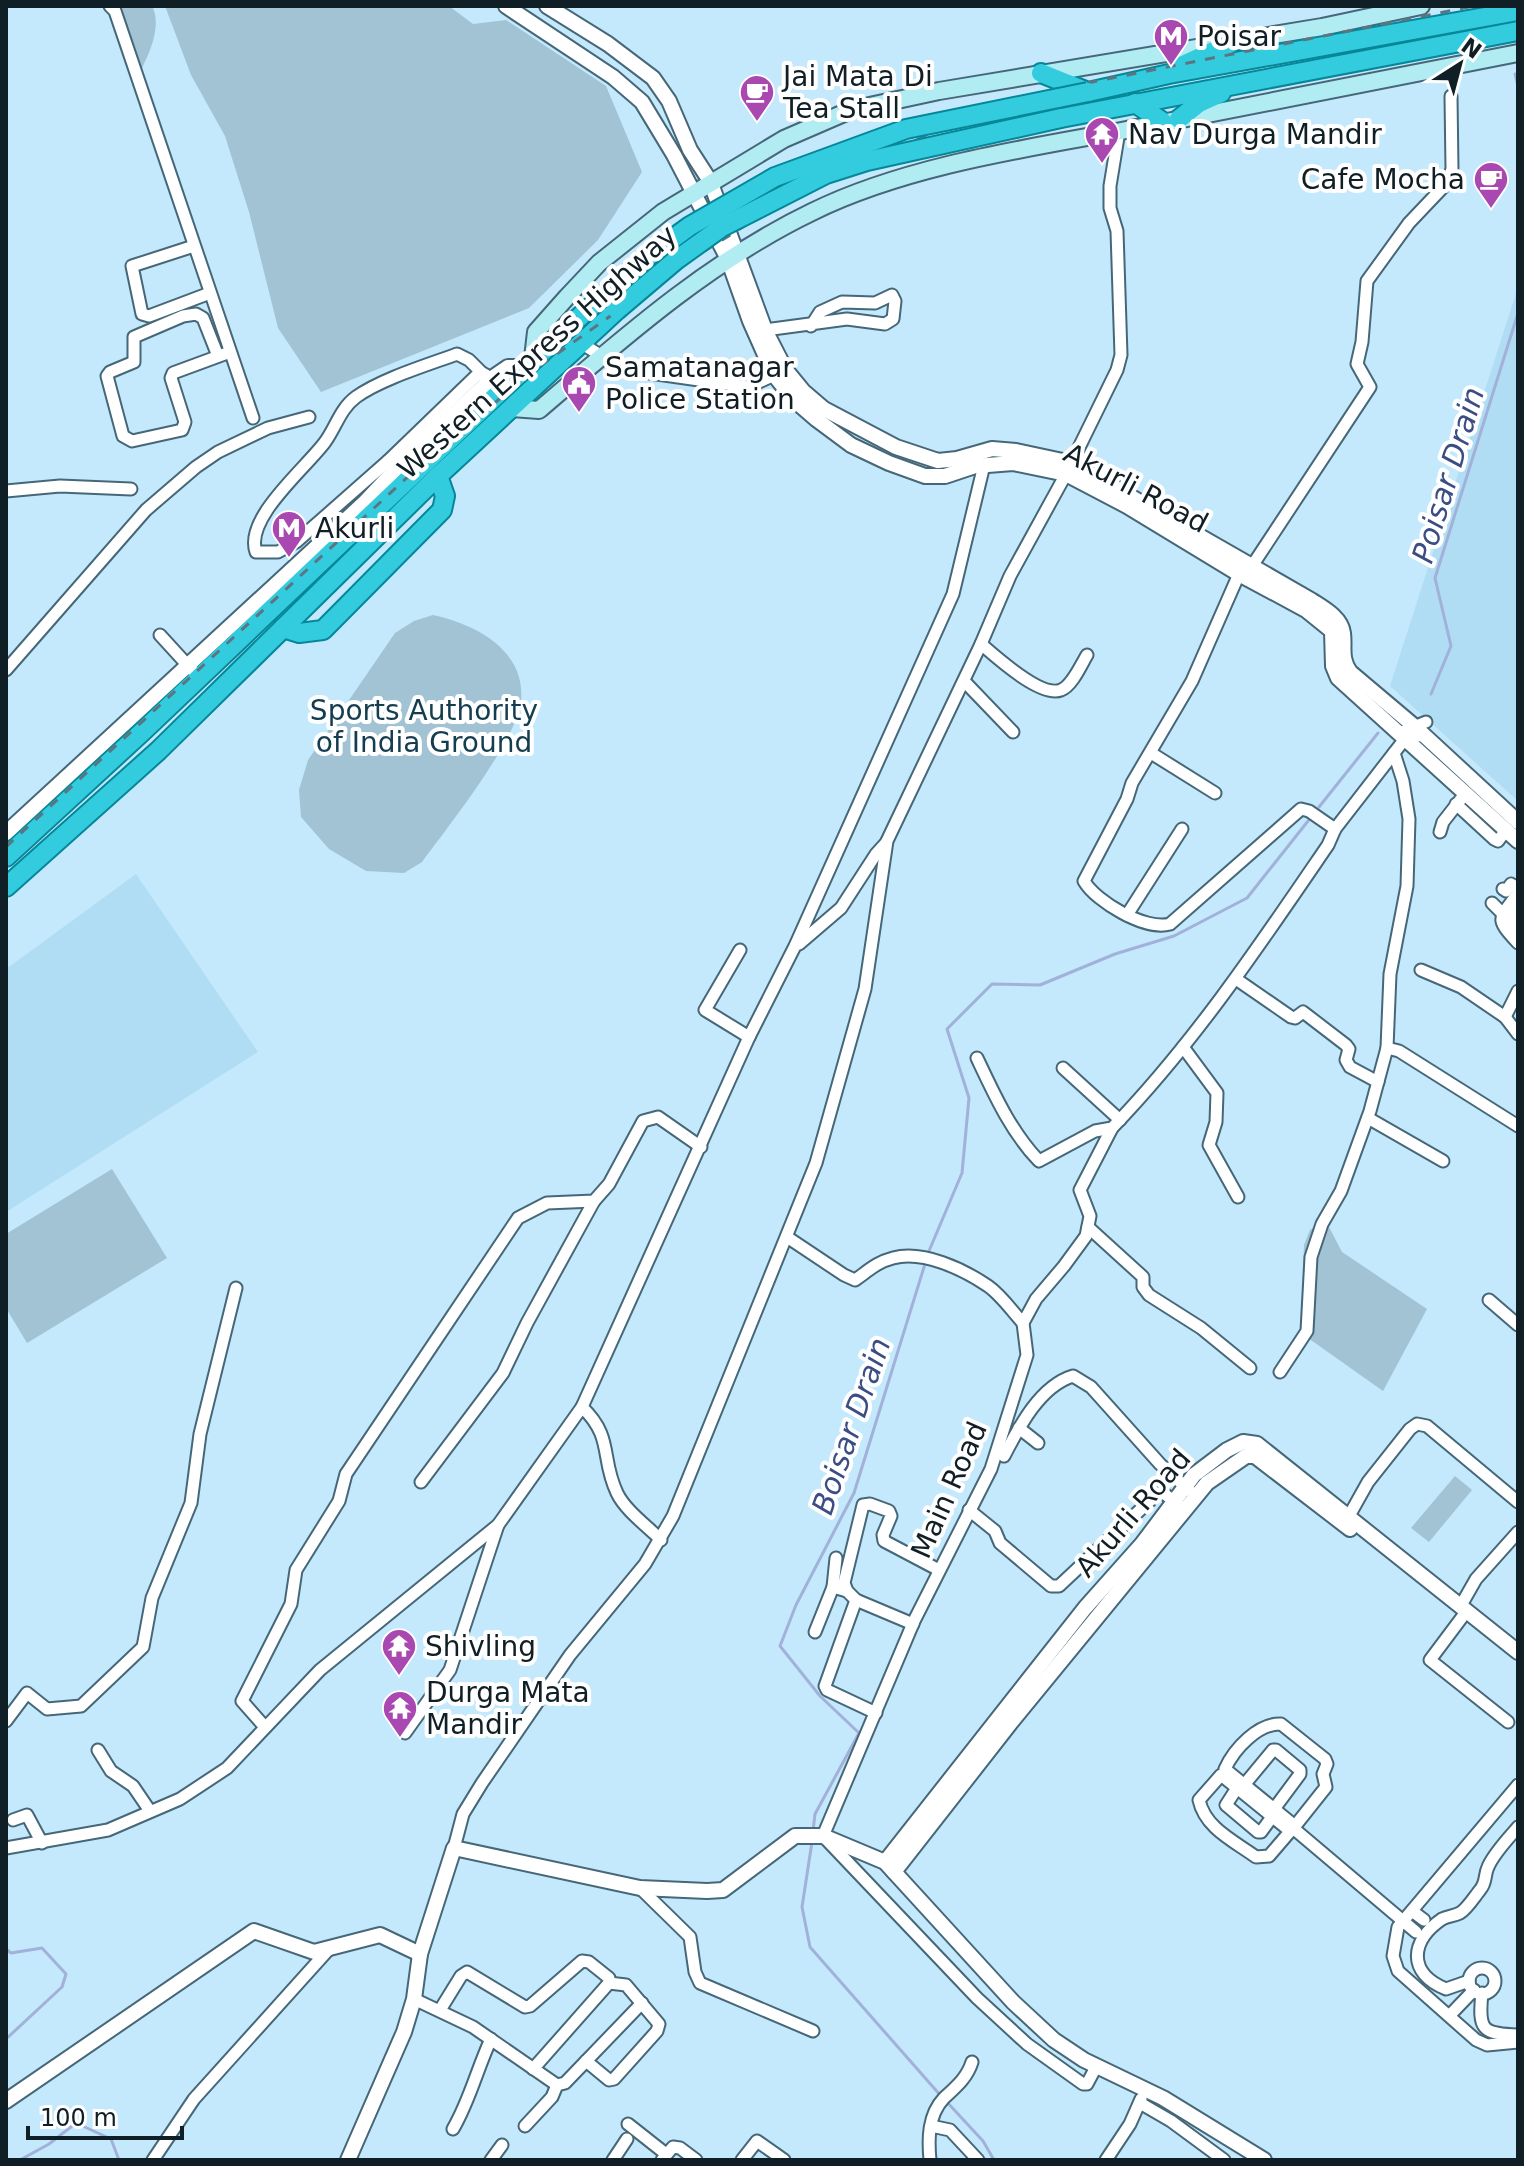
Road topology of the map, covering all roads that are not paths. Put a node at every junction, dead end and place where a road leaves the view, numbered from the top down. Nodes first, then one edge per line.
1 (110, 6) edge
2 (506, 6) edge
3 (547, 6) edge
4 (1421, 6) edge
5 (1518, 11) edge
6 (1518, 31) edge
7 (1231, 43) junction
8 (1518, 53) edge
9 (1041, 73) junction
10 (1169, 74) junction
11 (1242, 83) junction
12 (1088, 92) junction
13 (1451, 96) dead end
14 (1135, 103) junction
15 (1171, 121) junction
16 (1119, 131) junction
17 (710, 181) junction
18 (692, 193) junction
19 (188, 248) junction
20 (733, 256) junction
21 (210, 293) junction
22 (811, 326) junction
23 (765, 330) junction
24 (581, 343) junction
25 (230, 352) junction
26 (218, 356) junction
27 (601, 356) junction
28 (528, 363) junction
29 (780, 372) junction
30 (492, 380) junction
31 (512, 408) junction
32 (309, 417) dead end
33 (253, 418) dead end
34 (392, 465) junction
35 (984, 465) junction
36 (1069, 468) junction
37 (438, 476) junction
38 (131, 489) dead end
39 (6, 491) edge
40 (372, 541) junction
41 (391, 562) junction
42 (1246, 570) junction
43 (283, 628) junction
44 (160, 635) dead end
45 (981, 644) junction
46 (1087, 655) dead end
47 (6, 670) edge
48 (193, 671) junction
49 (964, 681) junction
50 (1420, 728) junction
51 (1013, 732) dead end
52 (1402, 737) junction
53 (115, 745) junction
54 (1151, 753) junction
55 (1394, 753) junction
56 (1462, 791) junction
57 (1215, 793) dead end
58 (1512, 826) edge
59 (1182, 829) dead end
60 (1335, 829) junction
61 (1440, 832) dead end
62 (6, 833) edge
63 (887, 841) junction
64 (1518, 841) edge
65 (6, 857) edge
66 (6, 887) edge
67 (1503, 889) dead end
68 (1518, 890) edge
69 (1492, 903) dead end
70 (1518, 908) edge
71 (1503, 914) junction
72 (1127, 915) junction
73 (1518, 931) edge
74 (1518, 943) edge
75 (795, 946) junction
76 (740, 950) dead end
77 (1421, 970) dead end
78 (1236, 979) junction
79 (1518, 991) edge
80 (1505, 1017) junction
81 (1518, 1034) edge
82 (749, 1037) junction
83 (1183, 1047) junction
84 (1387, 1048) junction
85 (977, 1058) dead end
86 (1063, 1068) dead end
87 (1378, 1082) junction
88 (1368, 1118) junction
89 (1116, 1124) junction
90 (1518, 1126) edge
91 (701, 1147) junction
92 (1443, 1161) dead end
93 (1238, 1197) dead end
94 (594, 1201) junction
95 (1088, 1227) junction
96 (787, 1237) junction
97 (236, 1288) dead end
98 (1489, 1300) dead end
99 (1023, 1323) junction
100 (1518, 1325) edge
101 (1250, 1368) dead end
102 (1280, 1372) dead end
103 (582, 1407) junction
104 (1019, 1428) junction
105 (1038, 1443) dead end
106 (1004, 1456) dead end
107 (421, 1482) dead end
108 (1190, 1492) junction
109 (1518, 1502) edge
110 (1179, 1506) junction
111 (969, 1510) junction
112 (1347, 1521) junction
113 (498, 1525) junction
114 (1518, 1532) edge
115 (661, 1540) junction
116 (836, 1558) dead end
117 (939, 1570) junction
118 (833, 1587) junction
119 (847, 1591) junction
120 (856, 1600) junction
121 (1462, 1613) junction
122 (913, 1624) junction
123 (815, 1632) dead end
124 (1518, 1652) edge
125 (1518, 1665) edge
126 (876, 1713) junction
127 (6, 1721) edge
128 (1508, 1722) dead end
129 (264, 1726) junction
130 (405, 1733) dead end
131 (98, 1750) dead end
132 (1518, 1785) edge
133 (1241, 1786) junction
134 (150, 1811) junction
135 (1273, 1813) junction
136 (13, 1820) dead end
137 (1518, 1827) edge
138 (1292, 1828) junction
139 (816, 1836) junction
140 (42, 1843) junction
141 (6, 1848) edge
142 (454, 1848) junction
143 (890, 1867) junction
144 (640, 1888) junction
145 (1412, 1911) junction
146 (1424, 1920) dead end
147 (1402, 1921) junction
148 (1416, 1932) dead end
149 (330, 1948) junction
150 (420, 1954) junction
151 (609, 1983) junction
152 (1475, 1988) junction
153 (414, 1999) junction
154 (642, 2003) junction
155 (440, 2010) junction
156 (1450, 2015) junction
157 (813, 2031) dead end
158 (1518, 2035) edge
159 (491, 2039) junction
160 (1518, 2042) edge
161 (586, 2061) junction
162 (972, 2062) dead end
163 (1096, 2067) junction
164 (533, 2069) junction
165 (557, 2085) junction
166 (1142, 2097) junction
167 (6, 2101) edge
168 (931, 2122) junction
169 (628, 2124) dead end
170 (525, 2126) dead end
171 (453, 2129) dead end
172 (627, 2139) dead end
173 (502, 2145) dead end
174 (664, 2157) edge
175 (153, 2160) edge
176 (348, 2160) edge
177 (491, 2160) edge
178 (613, 2160) edge
179 (696, 2160) edge
180 (742, 2160) edge
181 (784, 2160) edge
182 (930, 2160) edge
183 (978, 2160) edge
184 (1106, 2160) edge
185 (1224, 2160) edge
186 (1264, 2160) edge

1 - 19 street
2 - 18 street, Akurli Road
3 - 17 street, Akurli Road
4 - 7 main road
5 - 10 highway, Western Express Highway
6 - 11 highway, Western Express Highway
7 - 9 main road
7 - 10 highway
8 - 15 main road
9 - 12 highway
9 - 17 main road
10 - 12 highway, Western Express Highway
11 - 14 highway, Western Express Highway
11 - 15 highway
12 - 28 highway, Western Express Highway, bridge
13 - 42 street
14 - 15 highway
14 - 24 highway, Western Express Highway, bridge
15 - 16 main road
16 - 20 main road
16 - 36 street
17 - 18 main road
17 - 20 street, Akurli Road
18 - 20 street, Akurli Road
18 - 28 main road
19 - 21 street
19 - 21 street
20 - 23 street, Akurli Road
20 - 27 main road
20 - 29 street, Akurli Road
21 - 25 street
22 - 22 street
22 - 23 street
23 - 29 street, Akurli Road
24 - 27 street
24 - 31 highway, Western Express Highway
25 - 26 street
25 - 33 street
26 - 26 street
27 - 29 street
27 - 31 main road
28 - 30 highway, Western Express Highway
29 - 35 street, Akurli Road
29 - 36 street, Akurli Road
30 - 34 street
30 - 34 street
30 - 48 highway, Western Express Highway
31 - 37 highway, Western Express Highway
32 - 47 street
34 - 48 street
35 - 36 street, Akurli Road
35 - 75 street
36 - 42 street, Akurli Road
36 - 45 street
37 - 40 highway, Western Express Highway
37 - 41 highway
38 - 39 street
40 - 41 highway
40 - 43 highway, Western Express Highway
41 - 43 highway
42 - 50 street, Akurli Road
42 - 52 street, Akurli Road
42 - 54 street
43 - 66 highway, Western Express Highway
44 - 48 street
45 - 46 street
45 - 49 street
48 - 53 highway, Western Express Highway
49 - 51 street
49 - 63 street
50 - 52 street
50 - 56 street, Akurli Road
52 - 55 street
52 - 56 street, Akurli Road
53 - 62 street
53 - 65 highway, Western Express Highway
54 - 57 street
54 - 72 street
55 - 60 street
55 - 84 street
56 - 58 street, Akurli Road
56 - 61 street
58 - 64 street, Akurli Road
59 - 72 street
60 - 72 street
60 - 78 street
63 - 75 street
63 - 96 street
67 - 68 street
68 - 71 street
69 - 71 street
70 - 73 street
71 - 74 street
75 - 82 street
76 - 82 street
77 - 80 street
78 - 83 street
78 - 87 street
79 - 80 street
80 - 81 street
82 - 91 street
83 - 89 street
83 - 93 street
84 - 87 street
84 - 90 street
85 - 89 street
86 - 89 street
87 - 88 street
88 - 92 street
88 - 102 street
89 - 95 street
91 - 94 street
91 - 103 street
94 - 107 street
94 - 129 street
95 - 99 street
95 - 101 street
96 - 99 street
96 - 115 street
97 - 127 street
98 - 100 street
99 - 111 street, Main Road
103 - 113 street
103 - 115 street
104 - 105 street
104 - 106 street
104 - 108 street
108 - 110 street, Akurli Road
108 - 112 street, Akurli Road
109 - 112 street
110 - 111 street
110 - 143 street, Akurli Road
111 - 117 street, Main Road
112 - 121 street, Akurli Road
113 - 129 street
113 - 130 street
114 - 121 street
115 - 142 street
116 - 118 street
117 - 119 street
117 - 122 street, Main Road
118 - 119 street
118 - 123 street
119 - 120 street
120 - 122 street
120 - 126 street
121 - 124 street, Akurli Road
121 - 125 street, Akurli Road
121 - 128 street
122 - 126 street, Main Road
126 - 139 street, Main Road
129 - 134 street
131 - 134 street
132 - 145 street
133 - 135 street
133 - 135 street
133 - 135 street
133 - 138 street
133 - 138 street
134 - 140 street
135 - 138 street
136 - 140 street
137 - 152 street
138 - 147 street
139 - 143 street
139 - 144 street
139 - 163 street
140 - 141 street
142 - 144 street
142 - 150 street
143 - 163 street
144 - 157 street
145 - 146 street
145 - 147 street
147 - 148 street
147 - 156 street
149 - 150 street
149 - 167 street
149 - 175 street
150 - 153 street
151 - 154 street
151 - 155 street
151 - 164 street
152 - 156 street
152 - 158 street
153 - 155 street
153 - 176 street
154 - 161 street
154 - 161 street
155 - 159 street
156 - 160 street
159 - 164 street
159 - 171 street
161 - 165 street
162 - 168 street
163 - 166 street
164 - 165 street
165 - 170 street
166 - 184 street
166 - 185 street
166 - 186 street
168 - 182 street
168 - 183 street
169 - 174 street
172 - 178 street
173 - 177 street
174 - 179 street
180 - 181 street

